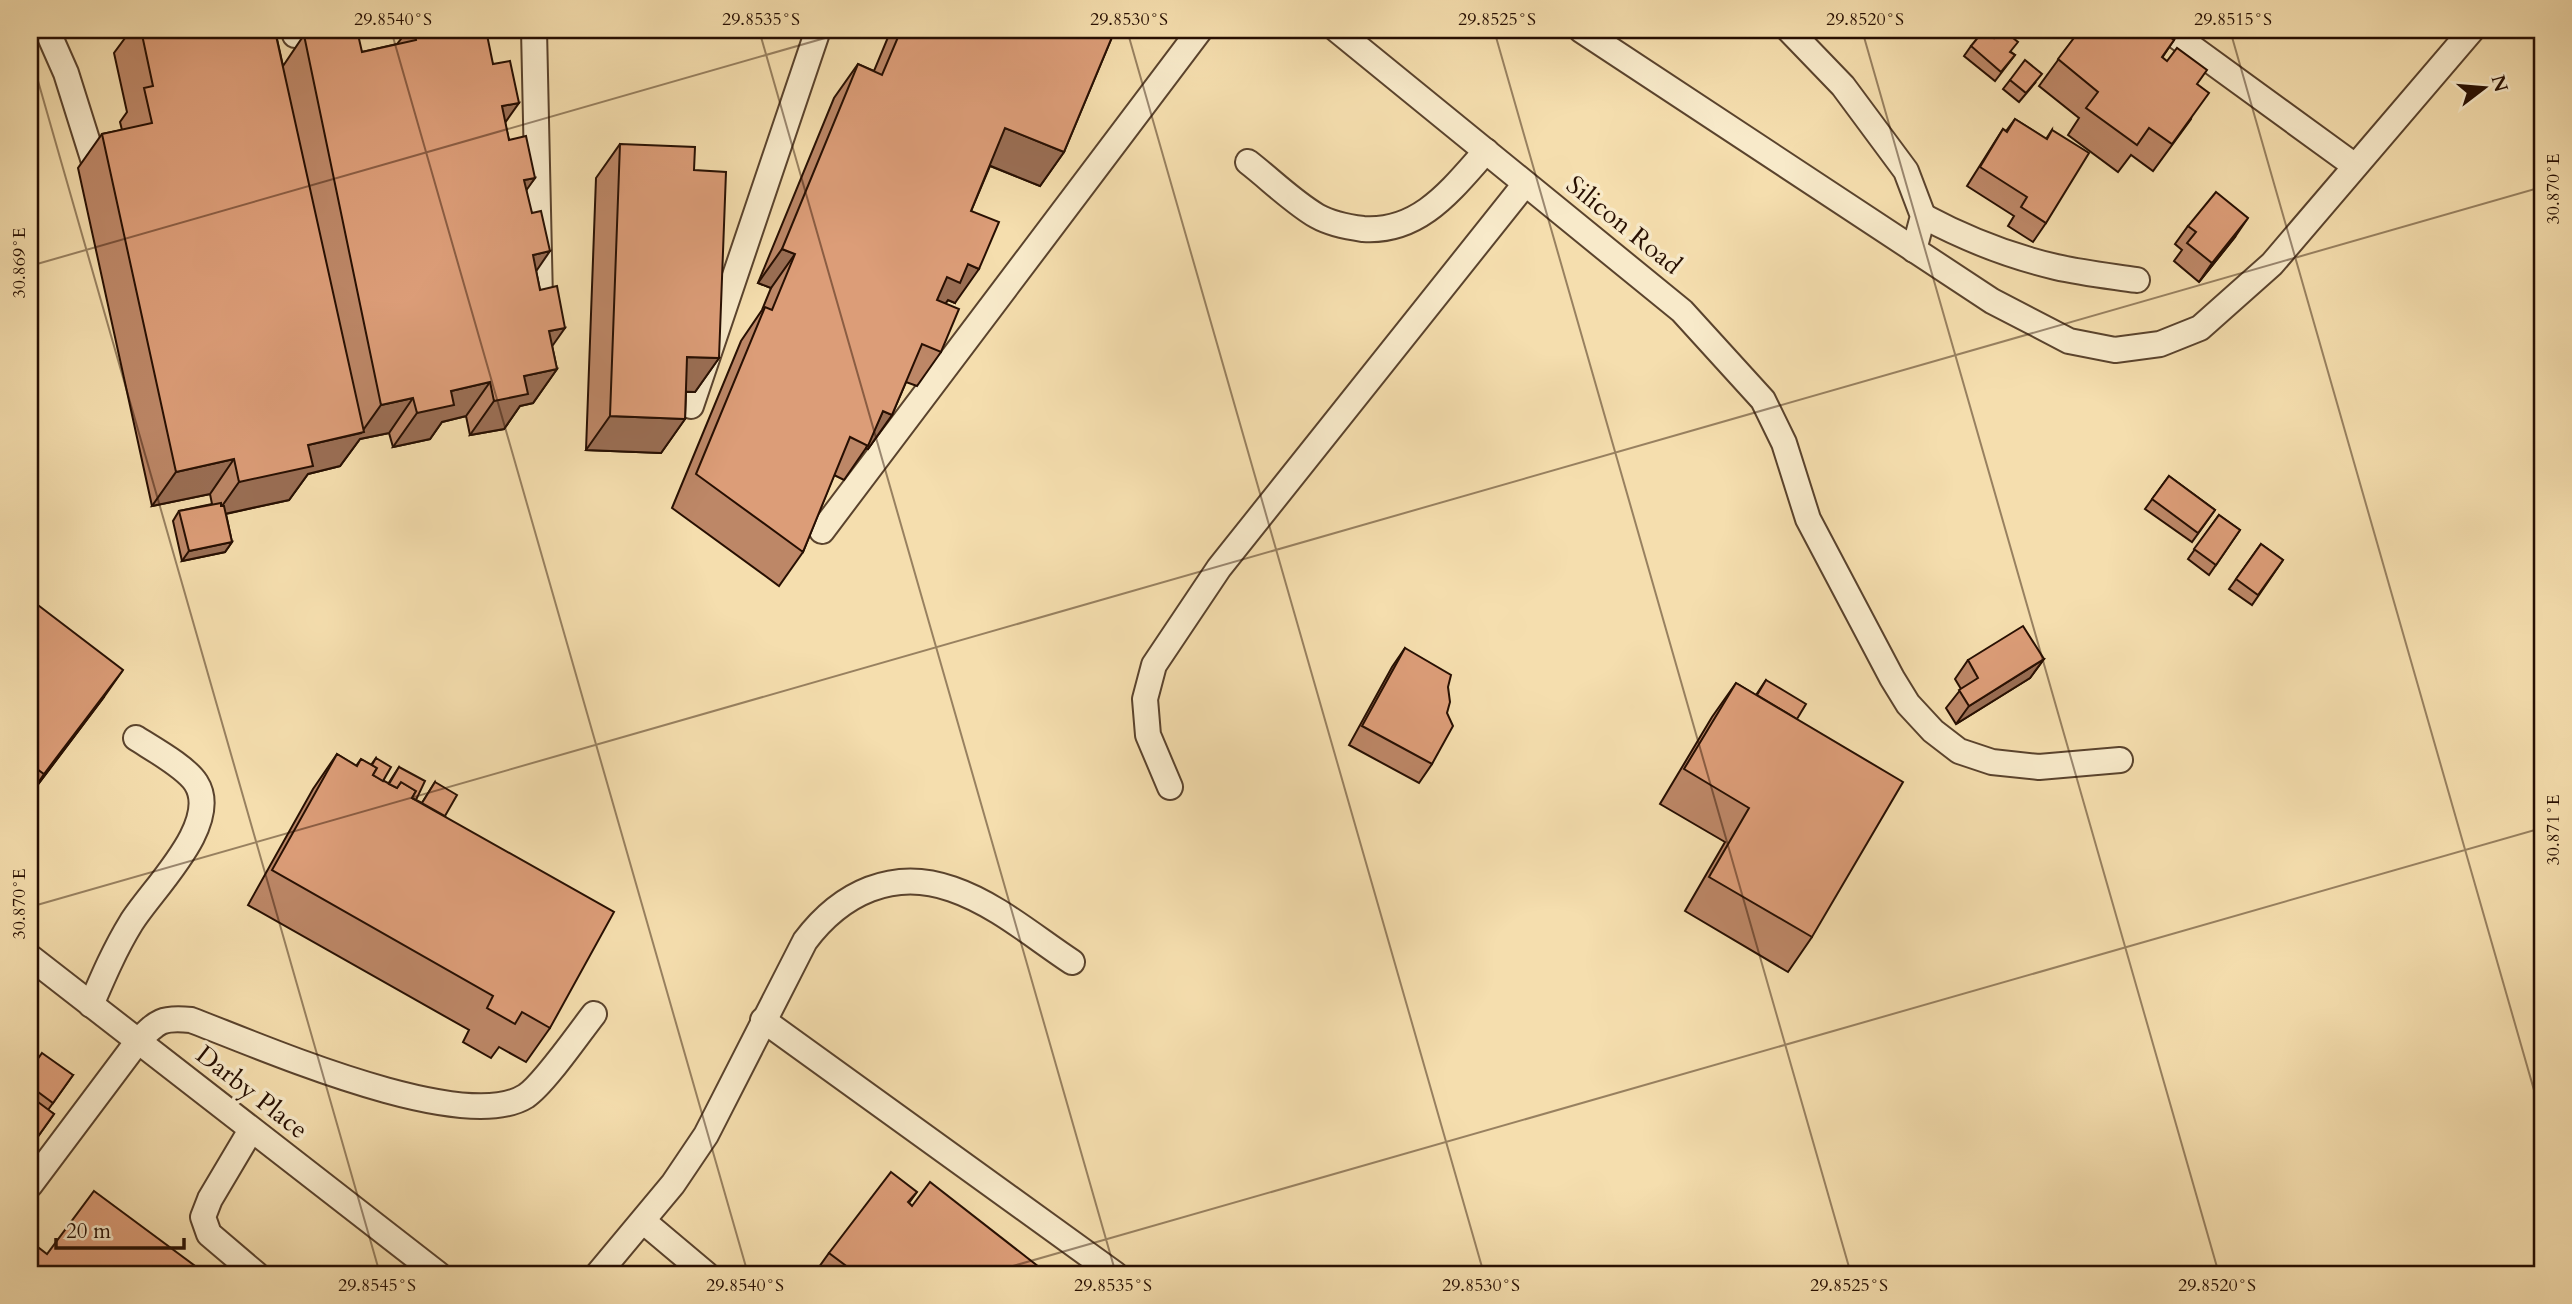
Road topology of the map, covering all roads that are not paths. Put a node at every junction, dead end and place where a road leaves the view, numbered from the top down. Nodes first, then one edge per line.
1 (47, 30) edge
2 (534, 30) edge
3 (818, 30) edge
4 (1337, 30) edge
5 (1581, 30) edge
6 (1789, 30) edge
7 (2168, 30) edge
8 (2472, 30) edge
9 (1189, 34) edge
10 (1486, 151) junction
11 (1248, 162) dead end
12 (2356, 166) junction
13 (1525, 184) junction
14 (107, 209) edge
15 (1923, 216) junction
16 (1914, 250) junction
17 (2137, 280) dead end
18 (540, 300) edge
19 (691, 406) dead end
20 (822, 531) edge
21 (136, 738) dead end
22 (2120, 760) dead end
23 (1170, 787) dead end
24 (30, 957) edge
25 (1072, 962) dead end
26 (91, 1005) junction
27 (594, 1014) dead end
28 (763, 1020) junction
29 (138, 1041) junction
30 (251, 1130) junction
31 (30, 1185) edge
32 (643, 1221) junction
33 (256, 1274) edge
34 (438, 1274) edge
35 (598, 1274) edge
36 (706, 1274) edge
37 (1115, 1274) edge

1 - 14 lane
2 - 18 lane
3 - 19 lane
4 - 10 lane, Silicon Road
5 - 16 lane
6 - 15 lane
7 - 12 lane
8 - 12 lane
9 - 20 lane
10 - 11 lane
10 - 13 lane, Silicon Road
12 - 16 lane
13 - 22 lane, Silicon Road
13 - 23 lane
15 - 16 lane
15 - 17 lane
21 - 26 lane
24 - 26 lane, Darby Place
25 - 28 lane
26 - 29 lane, Darby Place
27 - 29 lane
28 - 32 lane
28 - 37 lane
29 - 30 lane, Darby Place
29 - 31 lane
30 - 33 lane
30 - 34 lane, Darby Place
32 - 35 lane
32 - 36 lane

